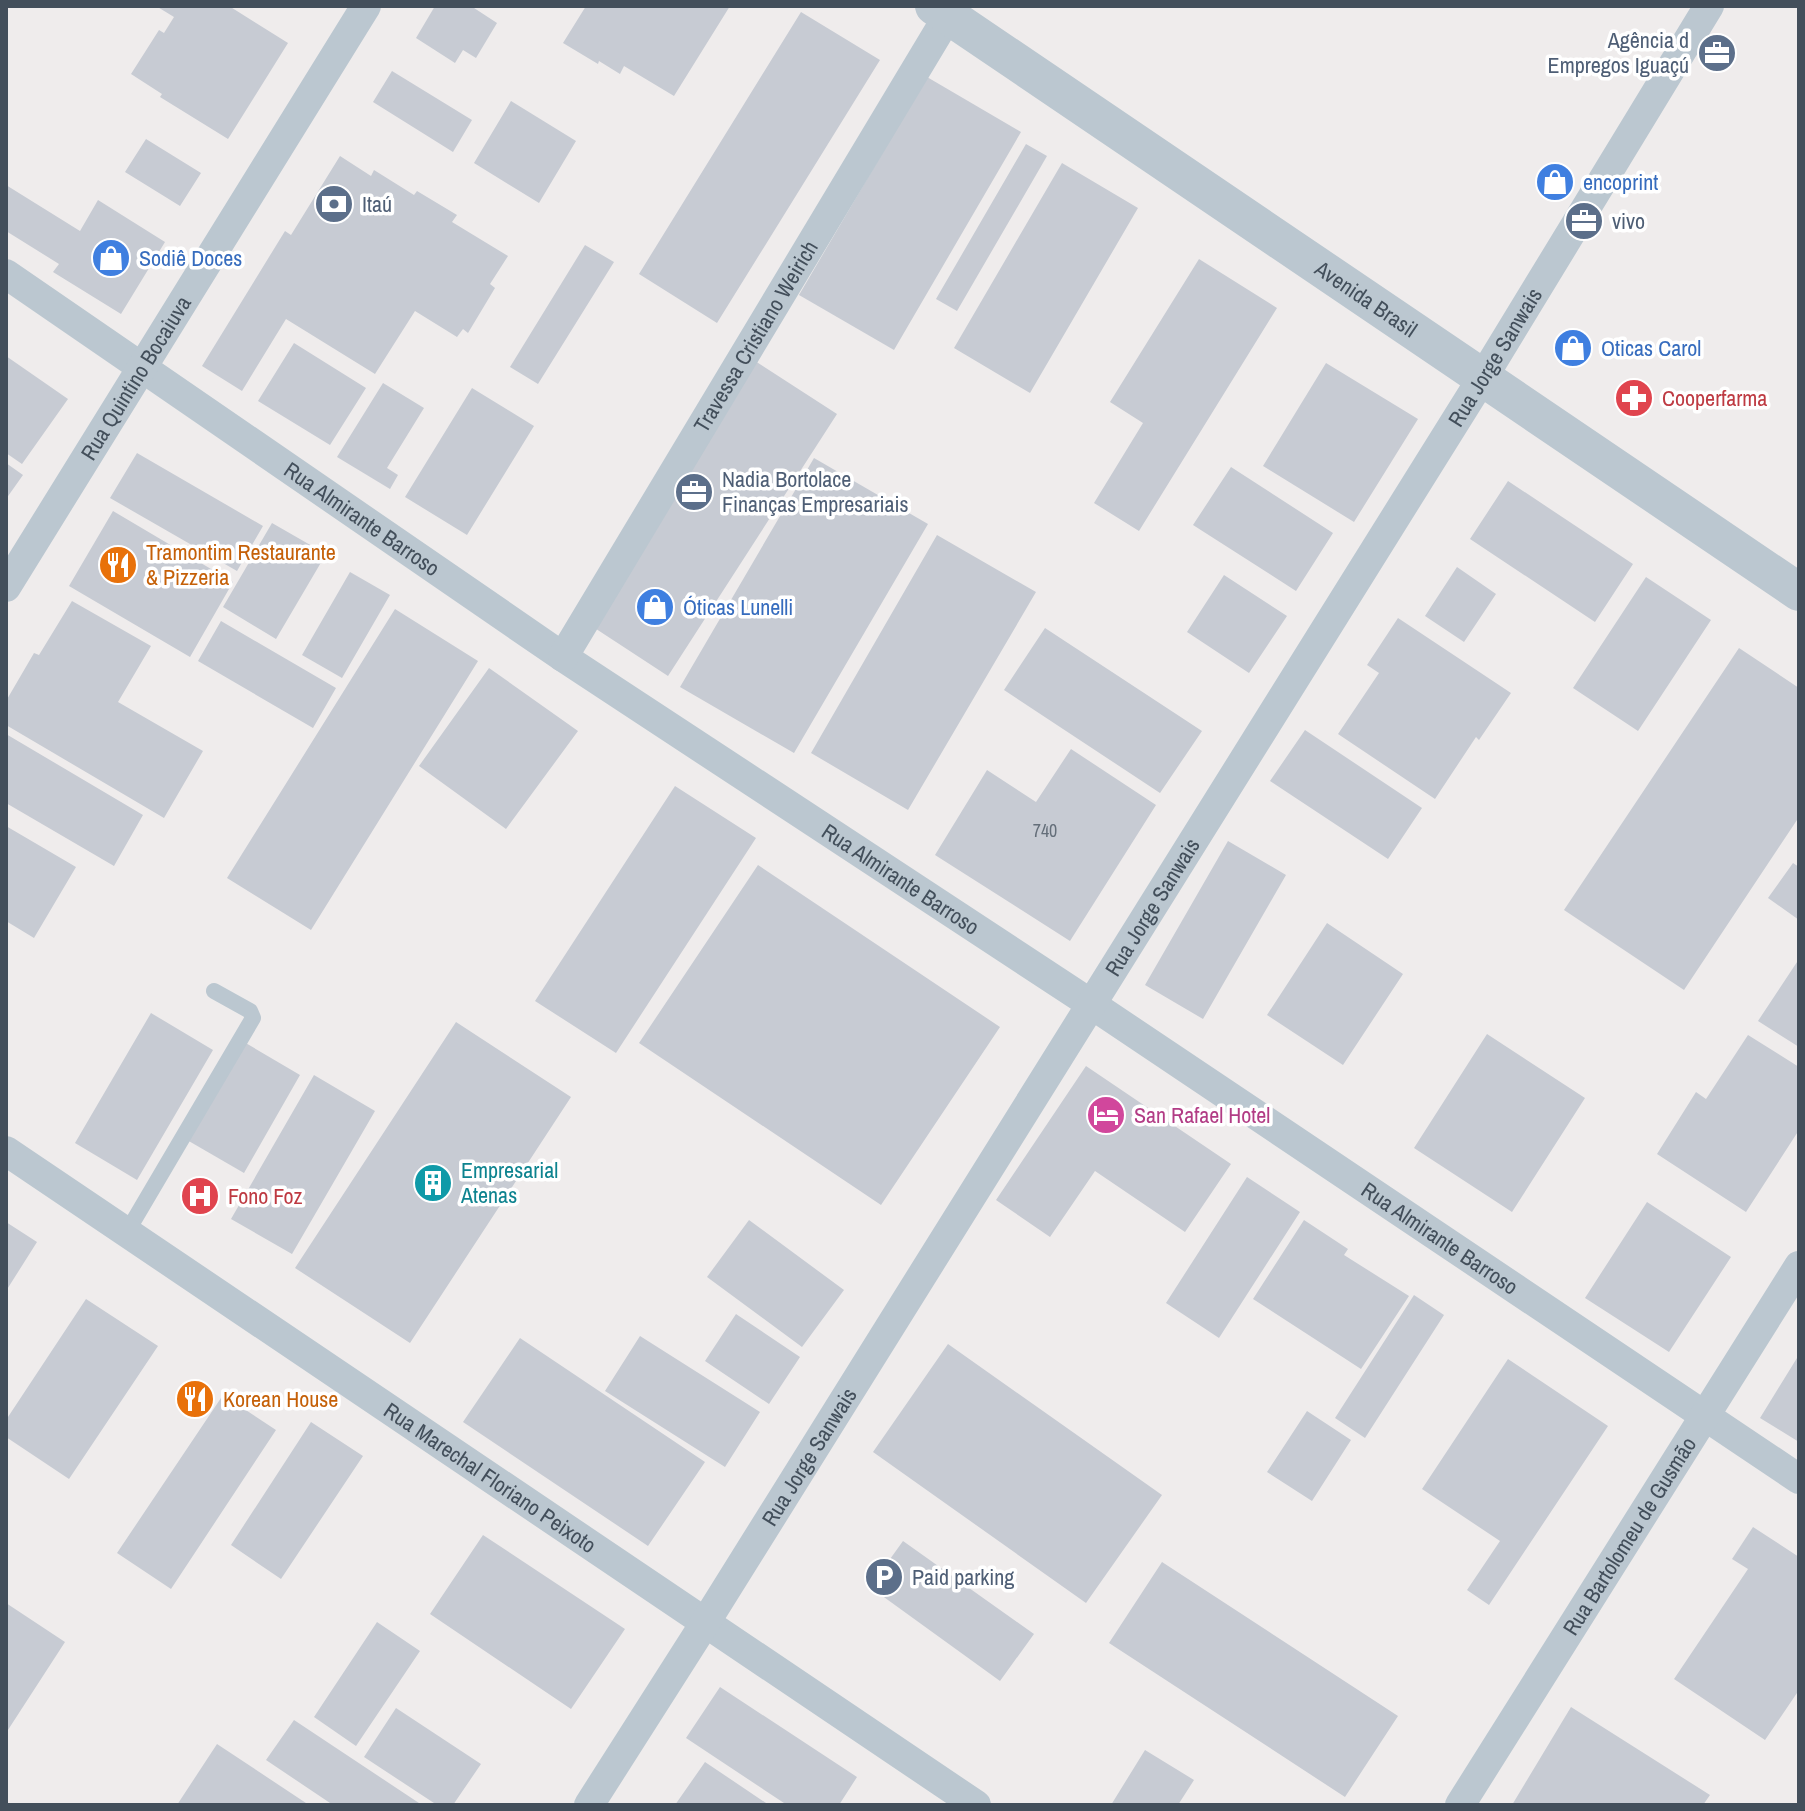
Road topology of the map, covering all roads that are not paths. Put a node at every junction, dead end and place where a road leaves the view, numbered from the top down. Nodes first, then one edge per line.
1 (366, 6) edge
2 (1709, 6) edge
3 (941, 11) edge
4 (6, 274) edge
5 (144, 366) junction
6 (1483, 377) junction
7 (6, 587) edge
8 (1799, 592) edge
9 (563, 657) junction
10 (214, 991) dead end
11 (1091, 1004) junction
12 (6, 1151) edge
13 (127, 1232) junction
14 (1799, 1266) edge
15 (1705, 1416) junction
16 (1799, 1479) edge
17 (705, 1623) junction
18 (589, 1805) edge
19 (976, 1805) edge
20 (1460, 1805) edge

1 - 5 street, Rua Quintino Bocaiuva
2 - 6 street, Rua Jorge Sanwais
3 - 6 street, Avenida Brasil
3 - 9 street, Travessa Cristiano Weirich
4 - 5 street, Rua Almirante Barroso
5 - 7 street, Rua Quintino Bocaiuva
5 - 9 street, Rua Almirante Barroso
6 - 8 street, Avenida Brasil
6 - 11 street, Rua Jorge Sanwais
9 - 11 street, Rua Almirante Barroso
10 - 13 lane
11 - 15 street, Rua Almirante Barroso
11 - 17 street, Rua Jorge Sanwais
12 - 13 street, Rua Marechal Floriano Peixoto
13 - 17 street, Rua Marechal Floriano Peixoto
14 - 15 street, Rua Bartolomeu de Gusmão
15 - 16 street, Rua Almirante Barroso
15 - 20 street, Rua Bartolomeu de Gusmão
17 - 18 street, Rua Jorge Sanwais
17 - 19 street, Rua Marechal Floriano Peixoto

